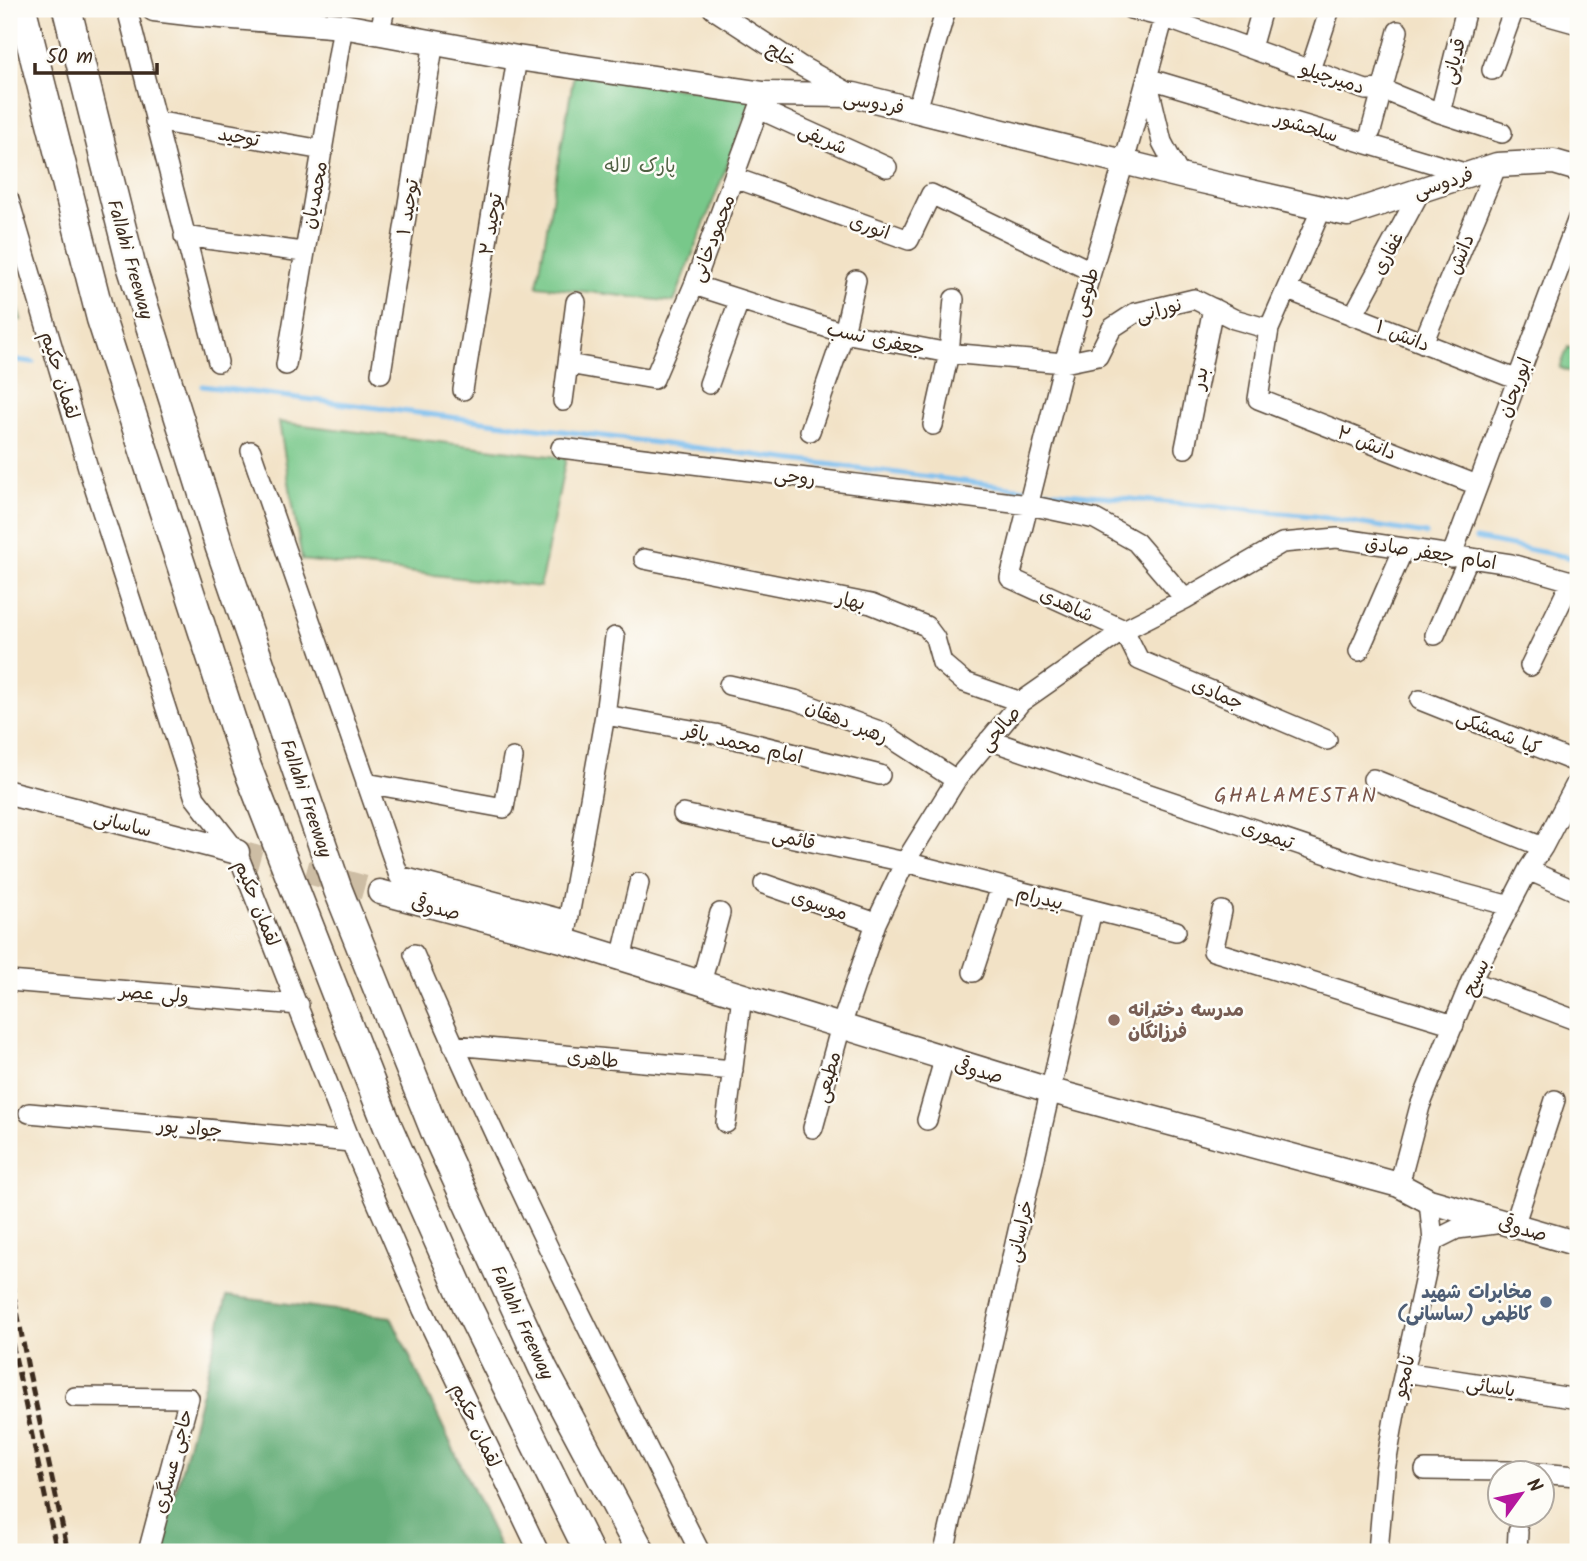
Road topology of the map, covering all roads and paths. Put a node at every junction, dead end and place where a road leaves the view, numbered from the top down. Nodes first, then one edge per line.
1 (22, 9) edge
2 (66, 9) edge
3 (127, 9) edge
4 (154, 9) edge
5 (385, 9) edge
6 (713, 9) edge
7 (946, 9) edge
8 (1131, 9) edge
9 (1262, 9) edge
10 (1330, 9) edge
11 (1466, 9) edge
12 (1514, 9) edge
13 (1524, 9) edge
14 (1165, 13) edge
15 (279, 15) edge
16 (1578, 24) edge
17 (343, 26) junction
18 (1398, 31) dead end
19 (379, 34) junction
20 (434, 41) junction
21 (1251, 48) junction
22 (517, 58) junction
23 (1310, 70) junction
24 (1492, 70) dead end
25 (1147, 78) junction
26 (1381, 89) junction
27 (854, 95) junction
28 (762, 102) junction
29 (917, 110) junction
30 (1440, 114) junction
31 (155, 121) junction
32 (1371, 131) dead end
33 (1503, 132) dead end
34 (323, 150) junction
35 (1124, 162) junction
36 (1497, 165) junction
37 (887, 167) dead end
38 (1578, 169) edge
39 (1468, 174) junction
40 (1180, 176) junction
41 (734, 178) junction
42 (1421, 190) junction
43 (9, 200) edge
44 (1322, 208) junction
45 (1578, 218) edge
46 (184, 236) junction
47 (303, 252) junction
48 (1091, 271) junction
49 (856, 280) dead end
50 (694, 285) junction
51 (1288, 290) junction
52 (954, 299) dead end
53 (739, 301) junction
54 (576, 302) dead end
55 (1213, 309) junction
56 (1353, 316) junction
57 (1269, 329) junction
58 (844, 333) junction
59 (1423, 344) junction
60 (949, 353) junction
61 (218, 362) dead end
62 (1064, 363) junction
63 (568, 364) junction
64 (286, 365) dead end
65 (381, 373) dead end
66 (1518, 380) junction
67 (709, 384) dead end
68 (463, 390) dead end
69 (563, 401) dead end
70 (933, 425) dead end
71 (810, 431) dead end
72 (561, 448) dead end
73 (1185, 448) dead end
74 (251, 451) dead end
75 (1477, 485) junction
76 (1029, 505) junction
77 (1282, 543) joint
78 (1404, 548) junction
79 (1459, 558) junction
80 (644, 559) dead end
81 (1010, 578) joint
82 (1575, 581) edge
83 (1185, 599) junction
84 (1124, 630) junction
85 (1435, 635) dead end
86 (615, 637) dead end
87 (1359, 651) dead end
88 (1530, 666) dead end
89 (729, 685) dead end
90 (1420, 700) dead end
91 (1021, 702) junction
92 (605, 715) junction
93 (989, 740) junction
94 (1327, 740) dead end
95 (513, 758) dead end
96 (1578, 763) edge
97 (880, 775) dead end
98 (1373, 779) dead end
99 (956, 780) junction
100 (1578, 780) edge
101 (366, 783) junction
102 (9, 793) edge
103 (1573, 802) edge
104 (683, 814) dead end
105 (1543, 847) junction
106 (237, 852) junction
107 (905, 862) junction
108 (1528, 870) junction
109 (639, 883) dead end
110 (764, 884) dead end
111 (1001, 887) junction
112 (380, 892) tunnel mouth
113 (1578, 892) edge
114 (1510, 906) junction
115 (1092, 910) junction
116 (1222, 911) dead end
117 (720, 913) dead end
118 (876, 923) junction
119 (567, 931) junction
120 (1176, 931) dead end
121 (414, 954) dead end
122 (621, 958) junction
123 (974, 972) dead end
124 (9, 981) edge
125 (1471, 981) junction
126 (701, 983) junction
127 (742, 996) junction
128 (299, 1004) junction
129 (1578, 1021) edge
130 (1454, 1025) junction
131 (841, 1026) junction
132 (453, 1045) junction
133 (944, 1060) junction
134 (733, 1070) junction
135 (1052, 1091) junction
136 (1555, 1100) dead end
137 (29, 1113) dead end
138 (927, 1120) dead end
139 (726, 1123) dead end
140 (813, 1128) dead end
141 (351, 1142) junction
142 (1399, 1185) junction
143 (1429, 1201) junction
144 (1510, 1224) junction
145 (1433, 1241) junction
146 (1578, 1244) edge
147 (1404, 1372) junction
148 (75, 1397) dead end
149 (1578, 1399) edge
150 (1425, 1470) dead end
151 (1578, 1476) edge
152 (1518, 1532) dead end
153 (148, 1552) edge
154 (539, 1552) edge
155 (589, 1552) edge
156 (641, 1552) edge
157 (699, 1552) edge
158 (944, 1552) edge
159 (1378, 1552) edge
160 (1517, 1552) edge

1 - 155 highway
2 - 156 highway, Fallahi Freeway
3 - 31 street
4 - 15 main road, فردوسی
5 - 19 street
6 - 27 street, خلج
7 - 29 street
8 - 14 street, دمیرچیلو
9 - 21 street
10 - 23 street
11 - 30 street, قدیانی
12 - 24 street
13 - 16 street
14 - 21 street, دمیرچیلو
14 - 25 street, طلوعی
15 - 17 main road, فردوسی
17 - 19 main road, فردوسی
17 - 34 street, محمدیان
18 - 26 street
19 - 20 main road, فردوسی
20 - 22 main road, فردوسی
20 - 65 street, توحید ۱
21 - 23 street, دمیرچیلو
22 - 28 main road, فردوسی
22 - 68 street, توحید ۲
23 - 26 street, دمیرچیلو
25 - 35 street, طلوعی
25 - 39 street, سلحشور
25 - 40 street
26 - 30 street, دمیرچیلو
26 - 32 street
27 - 28 main road, فردوسی
27 - 29 main road, فردوسی
28 - 37 street, شریفی
28 - 41 street, محمودخانی
29 - 35 main road, فردوسی
30 - 33 street, دمیرچیلو
31 - 34 street, توحید
31 - 46 street
34 - 47 street, محمدیان
35 - 40 main road, فردوسی
35 - 48 street, طلوعی
36 - 38 main road, فردوسی
36 - 39 main road, فردوسی
36 - 59 street, دانش
39 - 42 main road, فردوسی
40 - 44 main road, فردوسی
41 - 48 street, انوری
41 - 50 street, محمودخانی
42 - 44 main road, فردوسی
42 - 56 street, غفاری
43 - 106 street, لقمان حکیم
44 - 51 street
45 - 66 street, ابوریحان
46 - 47 street
46 - 61 street
47 - 64 street, محمدیان
48 - 62 street, طلوعی
49 - 58 street
50 - 53 street, جعفری نسب
50 - 63 street, محمودخانی
51 - 56 street, دانش ۱
51 - 57 street
52 - 60 street
53 - 58 street, جعفری نسب
53 - 67 street
54 - 63 street
55 - 57 street, نورانی
55 - 62 street, نورانی
55 - 73 street, بدر
56 - 59 street, دانش ۱
57 - 75 street, دانش ۲
58 - 60 street, جعفری نسب
58 - 71 street
59 - 66 street, دانش ۱
60 - 62 street, جعفری نسب
60 - 70 street
62 - 76 street, طلوعی
63 - 69 street
66 - 75 street, ابوریحان
72 - 76 street, روحی
74 - 101 street
75 - 79 street, ابوریحان
76 - 81 street, طلوعی
76 - 83 street, روحی
77 - 78 street, امام جعفر صادق
77 - 83 street, صالحی
78 - 79 street, امام جعفر صادق
78 - 87 street
79 - 82 street, امام جعفر صادق
79 - 85 street, ابوریحان
80 - 91 street, بهار
81 - 84 street, شاهدی
82 - 88 street
83 - 84 street, صالحی
84 - 91 street, صالحی
84 - 94 street, جمادی
86 - 92 street
89 - 99 street, رهبر دهقان
90 - 96 street, کیا شمشکی
91 - 93 street, صالحی
92 - 97 street, امام محمد باقر
92 - 119 street
93 - 99 street, صالحی
93 - 114 street, تیموری
95 - 101 street
98 - 105 street
99 - 107 street, صالحی
100 - 103 street, بسیح
101 - 119 street
102 - 106 main road, ساسانی
103 - 105 street, بسیح
104 - 107 street, قائمی
105 - 108 street, بسیح
106 - 128 street, لقمان حکیم
107 - 111 street, بیدرام
107 - 118 street, صالحی
108 - 113 street
108 - 114 street, بسیح
109 - 122 street
110 - 118 street, موسوی
111 - 115 street, بیدرام
111 - 123 street
112 - 119 main road, صدوقی
114 - 125 street, بسیح
115 - 120 street, بیدرام
115 - 135 street, خراسانی
116 - 130 street
117 - 126 street
118 - 131 street, صالحی
119 - 122 main road, صدوقی
121 - 132 street
122 - 126 main road, صدوقی
124 - 128 street, ولی عصر
125 - 129 street
125 - 130 street, بسیح
126 - 127 main road, صدوقی
127 - 131 main road, صدوقی
127 - 134 street
128 - 141 street, لقمان حکیم
130 - 142 street, بسیح
131 - 133 main road, صدوقی
131 - 140 street, مطیعی
132 - 134 street, طاهری
132 - 157 street
133 - 135 main road, صدوقی
133 - 138 street
134 - 139 street
135 - 142 main road, صدوقی
135 - 158 street, خراسانی
136 - 144 street
137 - 141 street, جواد پور
141 - 154 street, لقمان حکیم
142 - 143 main road, صدوقی
143 - 144 main road, صدوقی
143 - 145 street, نامجو
144 - 145 street
144 - 146 main road, صدوقی
145 - 147 street, نامجو
147 - 149 street, یاسائی
147 - 159 street, نامجو
148 - 153 street, حاجی عسگری
150 - 151 street
152 - 160 street

